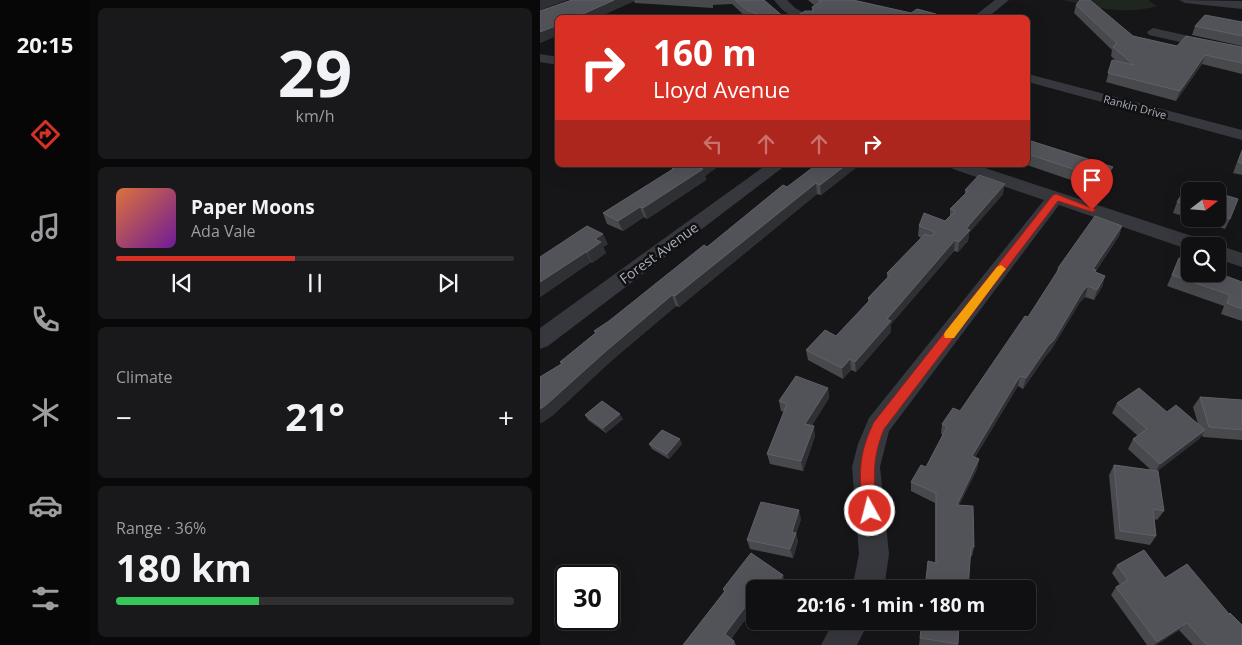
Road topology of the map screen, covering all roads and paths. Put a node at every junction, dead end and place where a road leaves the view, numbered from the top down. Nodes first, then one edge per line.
1 (780, 0) edge
2 (1003, 0) edge
3 (1185, 0) edge
4 (1242, 5) edge
5 (800, 15) edge
6 (982, 15) edge
7 (1153, 32) dead end
8 (1242, 52) edge
9 (540, 58) edge
10 (555, 60) edge
11 (1030, 79) edge
12 (1242, 135) edge
13 (774, 167) edge
14 (965, 167) edge
15 (1056, 197) junction
16 (1181, 240) edge
17 (1226, 255) edge
18 (1242, 260) edge
19 (540, 340) edge
20 (870, 580) edge
21 (847, 630) edge
22 (838, 645) edge

1 - 5 street
2 - 6 street
3 - 4 street
7 - 8 street
9 - 10 street
11 - 12 street, Rankin Drive
13 - 19 street, Forest Avenue
14 - 15 street
15 - 16 street
15 - 20 street
17 - 18 street
21 - 22 street

